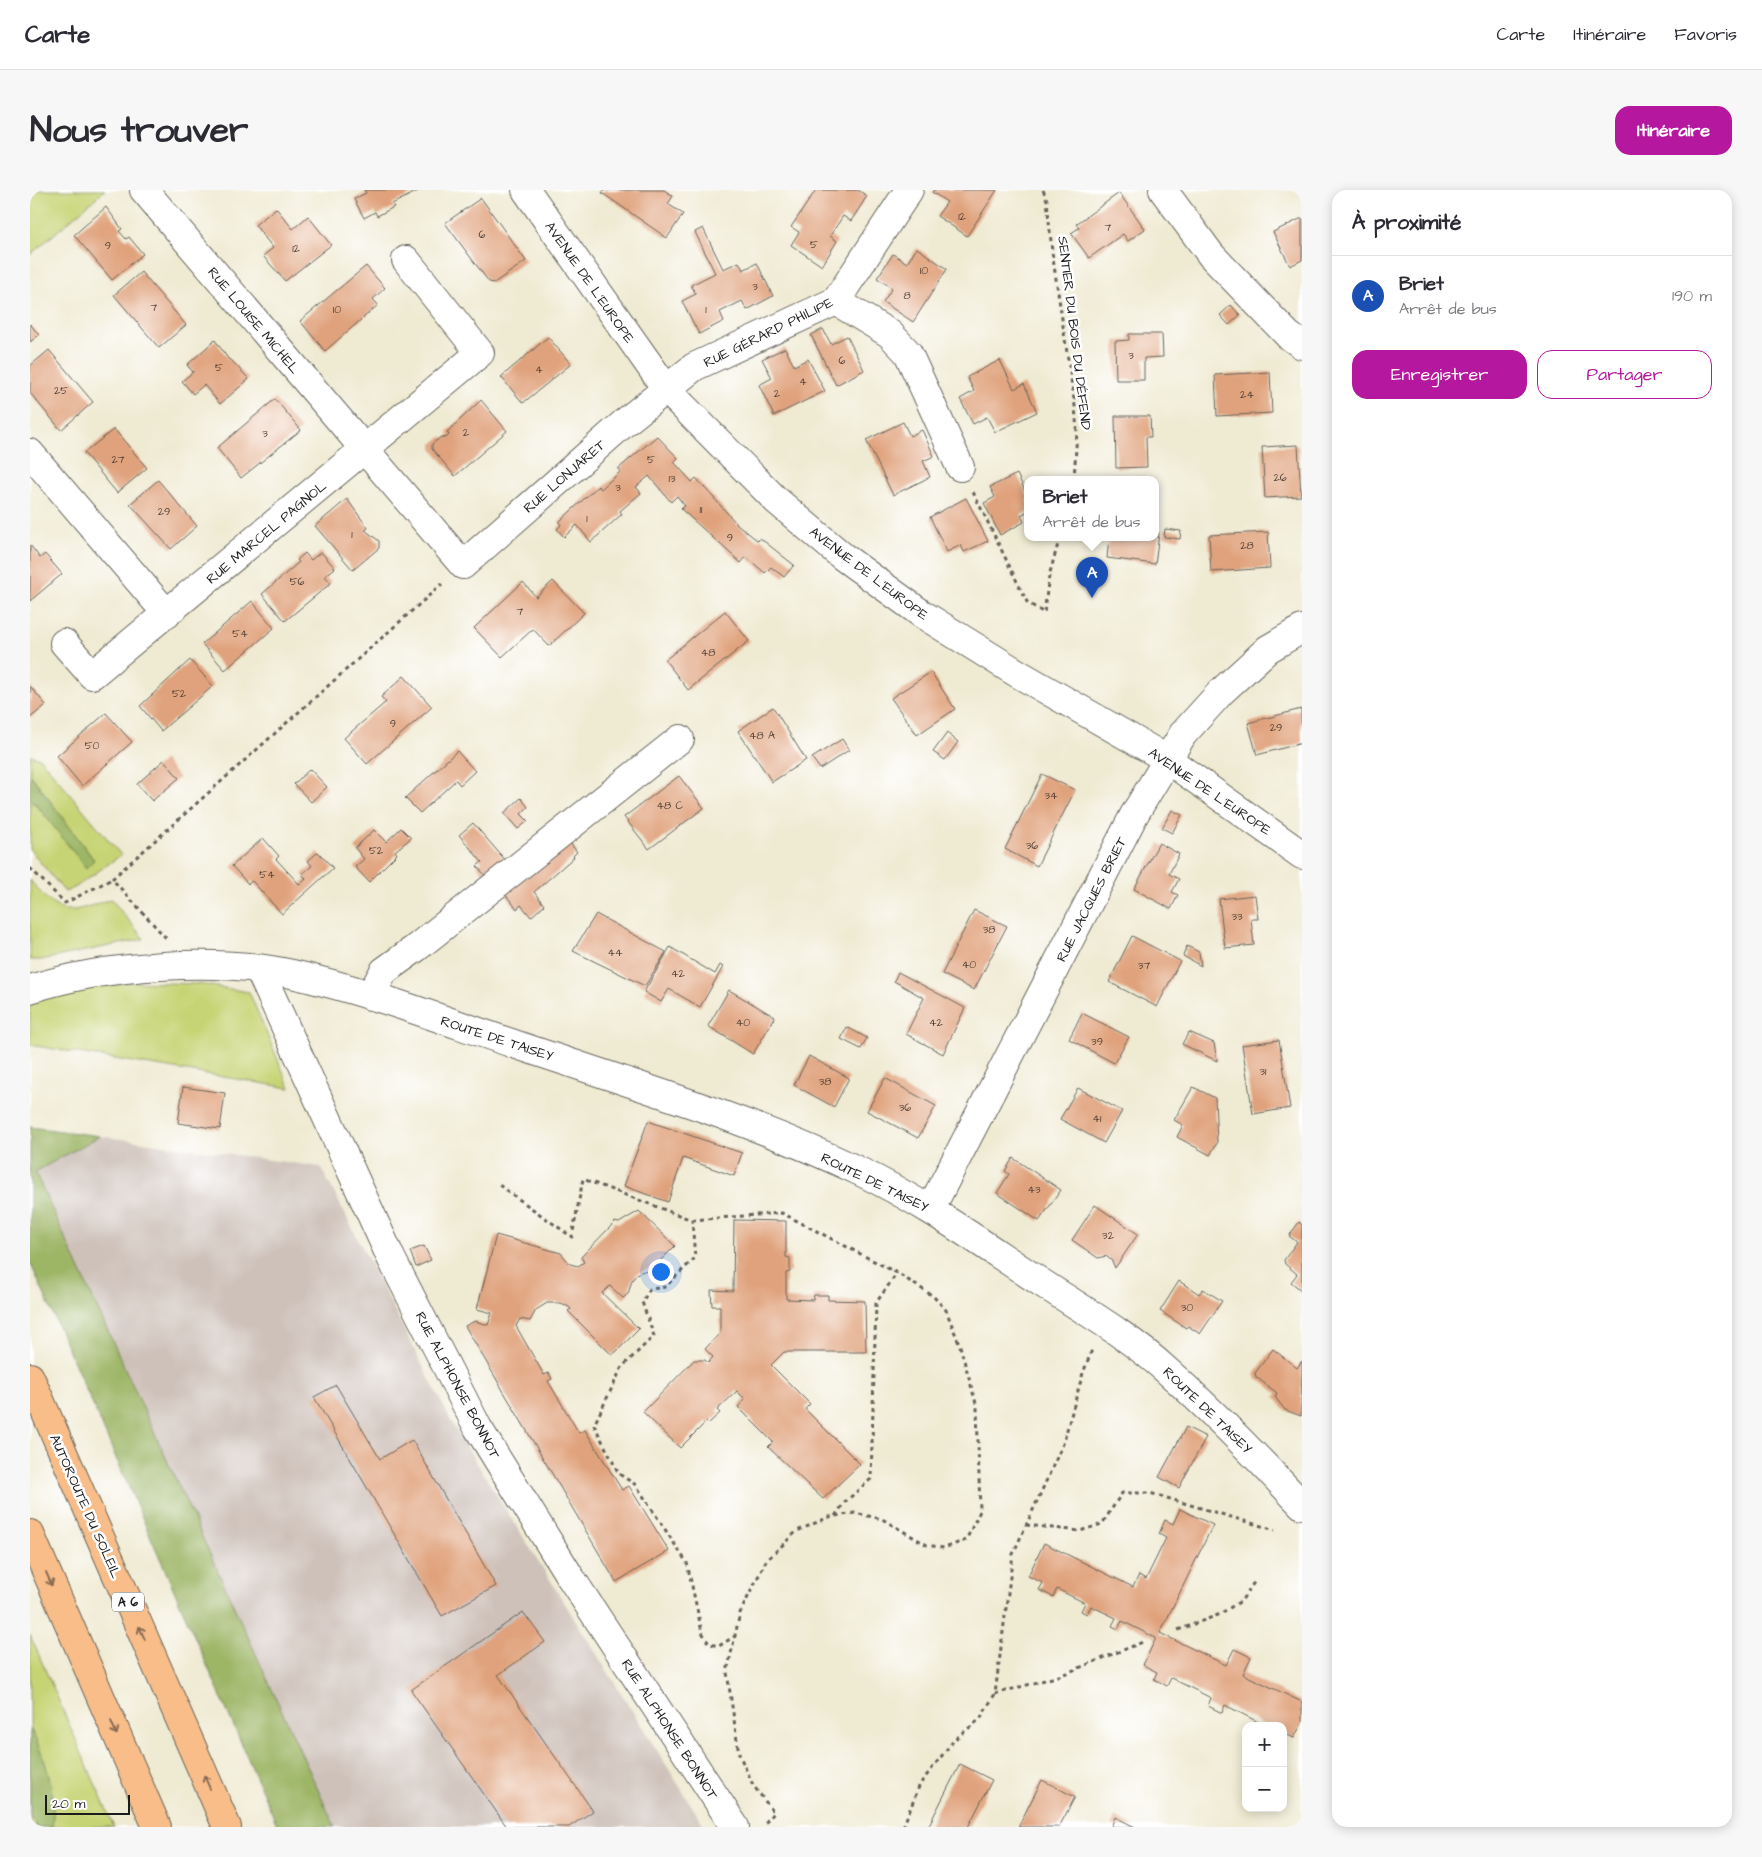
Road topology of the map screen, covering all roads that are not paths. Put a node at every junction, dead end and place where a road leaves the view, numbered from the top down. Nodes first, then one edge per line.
1 (144, 190) edge
2 (526, 190) edge
3 (909, 190) edge
4 (1163, 190) edge
5 (406, 260) dead end
6 (836, 301) junction
7 (1302, 345) edge
8 (667, 390) junction
9 (365, 449) junction
10 (30, 452) edge
11 (960, 467) road end
12 (463, 565) joint
13 (168, 614) junction
14 (1302, 629) edge
15 (64, 643) dead end
16 (680, 740) dead end
17 (1167, 759) junction
18 (1302, 855) edge
19 (259, 968) junction
20 (30, 989) edge
21 (370, 996) junction
22 (930, 1208) junction
23 (30, 1377) edge
24 (1298, 1492) edge
25 (30, 1534) edge
26 (157, 1827) edge
27 (227, 1827) edge
28 (735, 1827) edge

1 - 9 street, RUE LOUISE MICHEL
2 - 8 street, AVENUE DE L'EUROPE
3 - 6 street, RUE GÉRARD PHILIPE
4 - 7 street
5 - 9 street
6 - 8 street, RUE GÉRARD PHILIPE
6 - 11 street
8 - 12 street, RUE LONJARET
8 - 17 street, AVENUE DE L'EUROPE
9 - 12 street, RUE LOUISE MICHEL
9 - 13 street, RUE MARCEL PAGNOL
10 - 13 street
13 - 15 street, RUE MARCEL PAGNOL
14 - 17 street, RUE JACQUES BRIET
16 - 21 street
17 - 18 street, AVENUE DE L'EUROPE
17 - 22 street, RUE JACQUES BRIET
19 - 20 street, ROUTE DE TAISEY
19 - 21 street, ROUTE DE TAISEY
19 - 28 street, RUE ALPHONSE BONNOT
21 - 22 street, ROUTE DE TAISEY
22 - 24 street, ROUTE DE TAISEY
27 -> 23 highway, AUTOROUTE DU SOLEIL / A 6
25 -> 26 highway

